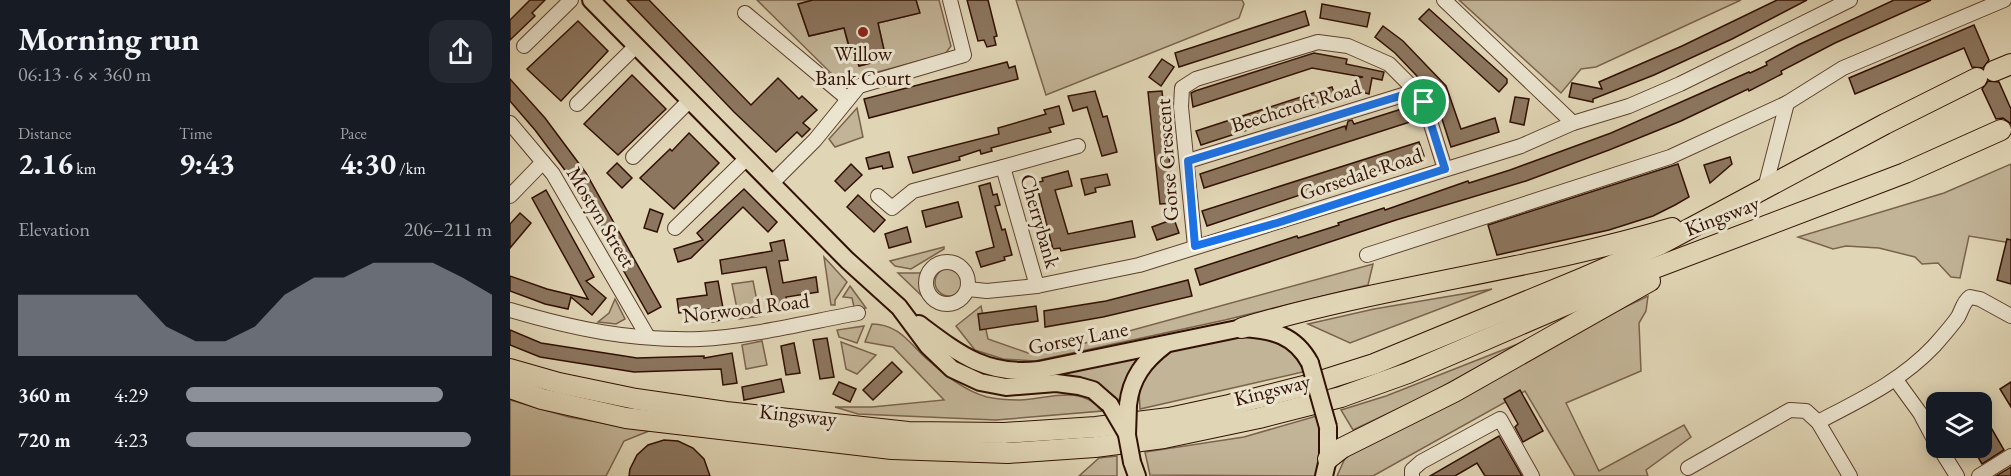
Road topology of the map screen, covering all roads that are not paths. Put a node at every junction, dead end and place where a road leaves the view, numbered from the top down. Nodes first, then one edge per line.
1 (572, 0) edge
2 (591, 0) edge
3 (950, 0) edge
4 (1444, 0) edge
5 (1850, 0) edge
6 (2004, 0) edge
7 (745, 14) dead end
8 (524, 46) dead end
9 (636, 46) junction
10 (1994, 71) edge
11 (1416, 91) junction
12 (848, 99) junction
13 (690, 100) junction
14 (1787, 103) junction
15 (577, 104) dead end
16 (510, 123) edge
17 (1573, 123) junction
18 (2001, 130) dead end
19 (1078, 146) dead end
20 (633, 157) dead end
21 (747, 158) junction
22 (1188, 161) junction
23 (543, 162) junction
24 (1003, 167) junction
25 (1445, 169) junction
26 (772, 183) junction
27 (1766, 188) junction
28 (510, 196) edge
29 (878, 196) dead end
30 (1711, 217) junction
31 (675, 228) dead end
32 (1724, 241) junction
33 (1195, 246) junction
34 (1367, 255) dead end
35 (1037, 286) junction
36 (968, 288) dead end
37 (843, 301) dead end
38 (510, 310) edge
39 (906, 314) junction
40 (2011, 316) edge
41 (1242, 328) junction
42 (648, 338) junction
43 (1166, 344) junction
44 (510, 369) edge
45 (1896, 380) junction
46 (510, 388) edge
47 (1818, 422) junction
48 (1926, 424) edge
49 (1127, 435) junction
50 (2011, 456) edge
51 (1946, 458) edge
52 (1326, 468) edge
53 (1688, 468) dead end
54 (1134, 469) edge
55 (1412, 476) edge
56 (1532, 476) edge
57 (1850, 476) edge
58 (1957, 476) edge
59 (1979, 476) edge

1 - 8 street
2 - 9 main road, Gorsey Lane
3 - 12 street
4 - 17 street
5 - 17 street, Gorsedale Road
6 - 14 street
7 - 12 street
9 - 13 main road, Gorsey Lane
9 - 15 street
10 - 27 highway, Kingsway
11 - 22 street, Beechcroft Road
11 - 22 street, Gorse Crescent
11 - 25 street, Gorse Crescent
12 - 26 street
13 - 20 street
13 - 21 main road, Gorsey Lane
14 - 27 street
14 - 34 street
16 - 23 street, Mostyn Street
17 - 25 street, Gorsedale Road
18 - 32 highway, Kingsway
19 - 24 street, Cherrybank
21 - 26 main road, Gorsey Lane
21 - 31 street
22 - 33 street, Gorse Crescent
23 - 28 street
23 - 42 street, Mostyn Street
24 - 29 street, Cherrybank
24 - 35 street, Cherrybank
25 - 33 street, Gorsedale Road
26 - 39 main road, Gorsey Lane
27 - 30 highway, Kingsway
30 - 41 highway
30 - 44 highway, Kingsway
32 - 46 highway, Kingsway
32 - 52 highway
33 - 35 street, Gorsedale Road
35 - 36 street, Gorsedale Road
37 - 42 street, Norwood Road
38 - 42 street, Norwood Road
39 - 43 main road, Gorsey Lane
39 - 49 main road, Gorsey Lane, bridge
40 - 45 street
41 - 43 main road, Gorsey Lane
41 - 52 main road, bridge
43 - 49 main road, bridge
45 - 47 street
45 - 48 street
47 - 53 street
47 - 57 street
49 - 54 main road, bridge
50 - 59 street
51 - 58 street
55 - 56 street

